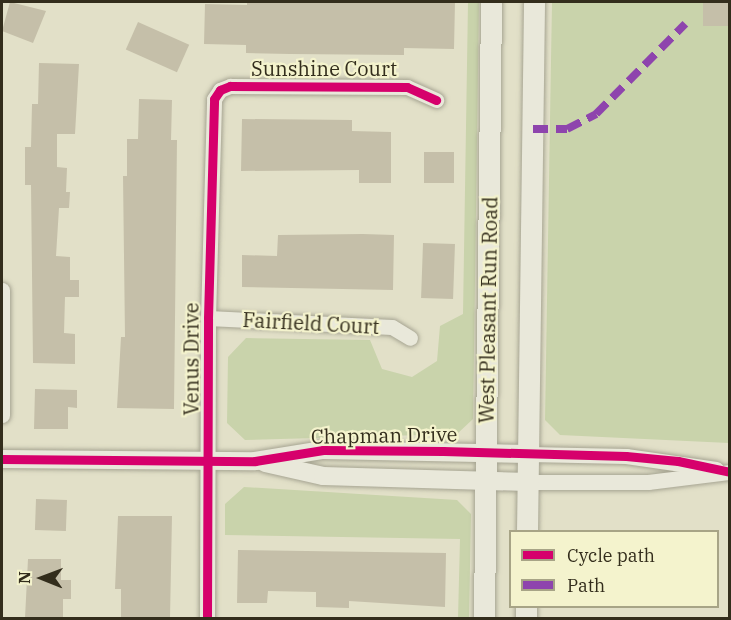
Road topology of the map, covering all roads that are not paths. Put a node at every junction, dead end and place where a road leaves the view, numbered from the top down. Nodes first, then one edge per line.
1 (491, 2) edge
2 (534, 2) edge
3 (214, 99) joint
4 (436, 100) dead end
5 (2, 290) edge
6 (208, 318) junction
7 (411, 338) dead end
8 (2, 415) edge
9 (487, 452) junction
10 (528, 454) junction
11 (2, 459) edge
12 (209, 460) junction
13 (255, 461) junction
14 (729, 472) edge
15 (486, 481) junction
16 (528, 482) junction
17 (527, 530) edge
18 (207, 618) edge
19 (484, 618) edge

1 - 9 main road, West Pleasant Run Road
2 - 10 main road
3 - 4 street, Sunshine Court
3 - 6 street, Venus Drive
5 - 8 street
6 - 7 street, Fairfield Court
6 - 12 street, Venus Drive
9 - 10 street, Chapman Drive
9 - 13 street, Chapman Drive
9 - 15 main road, West Pleasant Run Road
10 - 14 street, Chapman Drive
10 - 16 main road
11 - 12 street, Chapman Drive
12 - 13 street, Chapman Drive
12 - 18 street, Venus Drive
13 - 15 street, Chapman Drive
14 - 16 street, Chapman Drive
15 - 16 street, Chapman Drive
15 - 19 main road, West Pleasant Run Road
16 - 17 main road

